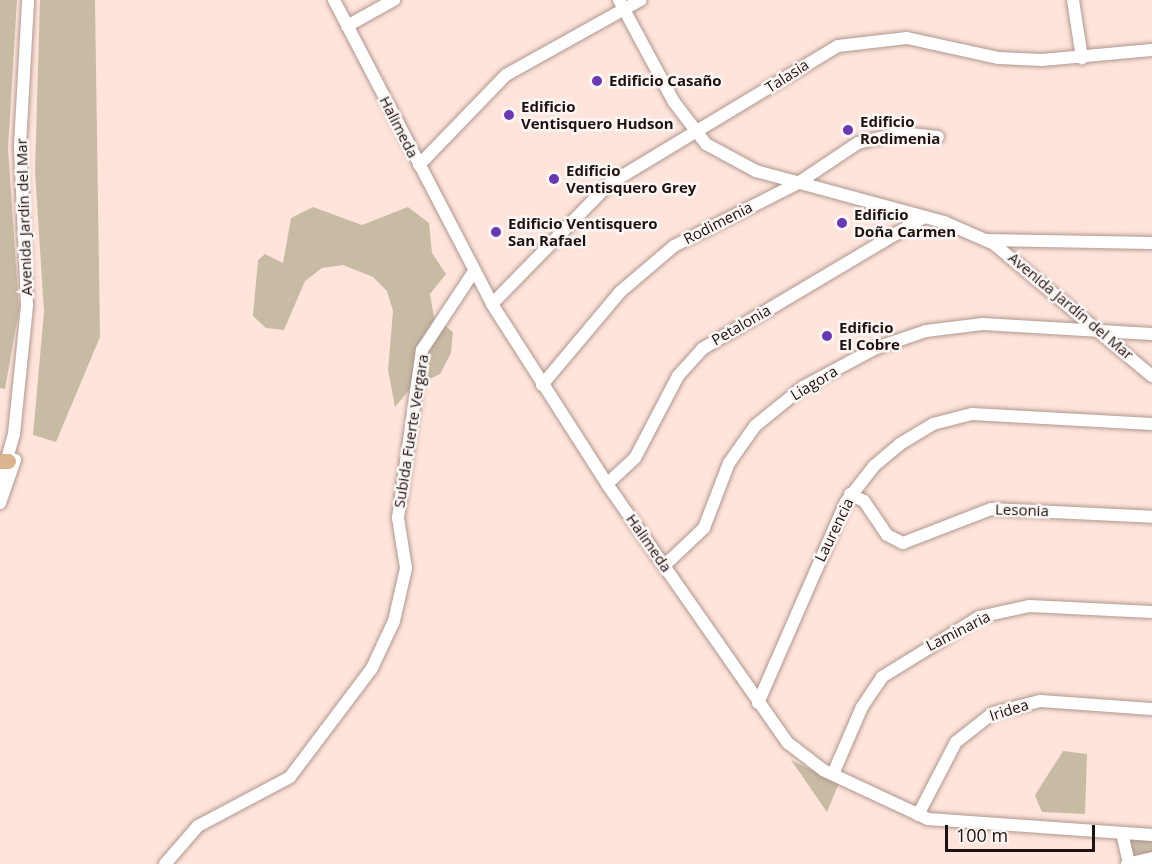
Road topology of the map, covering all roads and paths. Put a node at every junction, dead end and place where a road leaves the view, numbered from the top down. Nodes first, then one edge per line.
1 (28, 0) edge
2 (334, 0) edge
3 (394, 0) edge
4 (641, 0) edge
5 (1073, 0) edge
6 (621, 5) edge
7 (346, 26) junction
8 (1152, 50) edge
9 (1082, 58) junction
10 (695, 135) junction
11 (938, 137) dead end
12 (419, 165) junction
13 (798, 183) junction
14 (924, 217) junction
15 (985, 240) junction
16 (1152, 243) edge
17 (474, 272) junction
18 (492, 304) junction
19 (1097, 329) junction
20 (1152, 334) edge
21 (1152, 376) edge
22 (542, 385) junction
23 (1152, 424) edge
24 (14, 435) junction
25 (4, 461) edge
26 (0, 483) edge
27 (607, 484) junction
28 (850, 494) junction
29 (0, 503) edge
30 (1152, 517) edge
31 (665, 565) junction
32 (1152, 612) edge
33 (758, 703) junction
34 (1152, 709) edge
35 (832, 774) junction
36 (918, 815) junction
37 (1122, 833) junction
38 (1152, 835) edge
39 (1152, 858) edge
40 (165, 864) edge
41 (1128, 864) edge

1 - 24 street, Avenida Jardín del Mar
2 - 7 street, Halimeda
3 - 7 street
4 - 6 street
5 - 9 street
6 - 10 street, Avenida Jardín del Mar
6 - 12 street
7 - 12 street, Halimeda
8 - 9 street, Talasia
9 - 10 street, Talasia
10 - 13 street, Avenida Jardín del Mar
10 - 18 street, Talasia
11 - 13 street, Rodimenia
12 - 17 street, Halimeda
13 - 14 street, Avenida Jardín del Mar
13 - 22 street, Rodimenia
14 - 15 street, Avenida Jardín del Mar
14 - 27 street, Petalonia
15 - 16 street
15 - 19 street, Avenida Jardín del Mar
17 - 18 street, Halimeda
17 - 40 street, Subida Fuerte Vergara
18 - 22 street, Halimeda
19 - 20 street, Liagora
19 - 21 street, Avenida Jardín del Mar
19 - 31 street, Liagora
22 - 27 street, Halimeda
23 - 28 street, Laurencia
24 - 25 street, Avenida Jardín del Mar
24 - 29 street, Avenida Jardín del Mar
25 - 26 street, Avenida Jardín del Mar
27 - 31 street, Halimeda
28 - 30 street, Lesonia
28 - 33 street, Laurencia
31 - 33 street, Halimeda
32 - 35 street, Laminaria
33 - 35 street, Halimeda
34 - 36 street, Iridea
35 - 36 street, Halimeda
36 - 37 street, Halimeda
37 - 38 street, Halimeda
37 - 41 street
39 - 41 street

